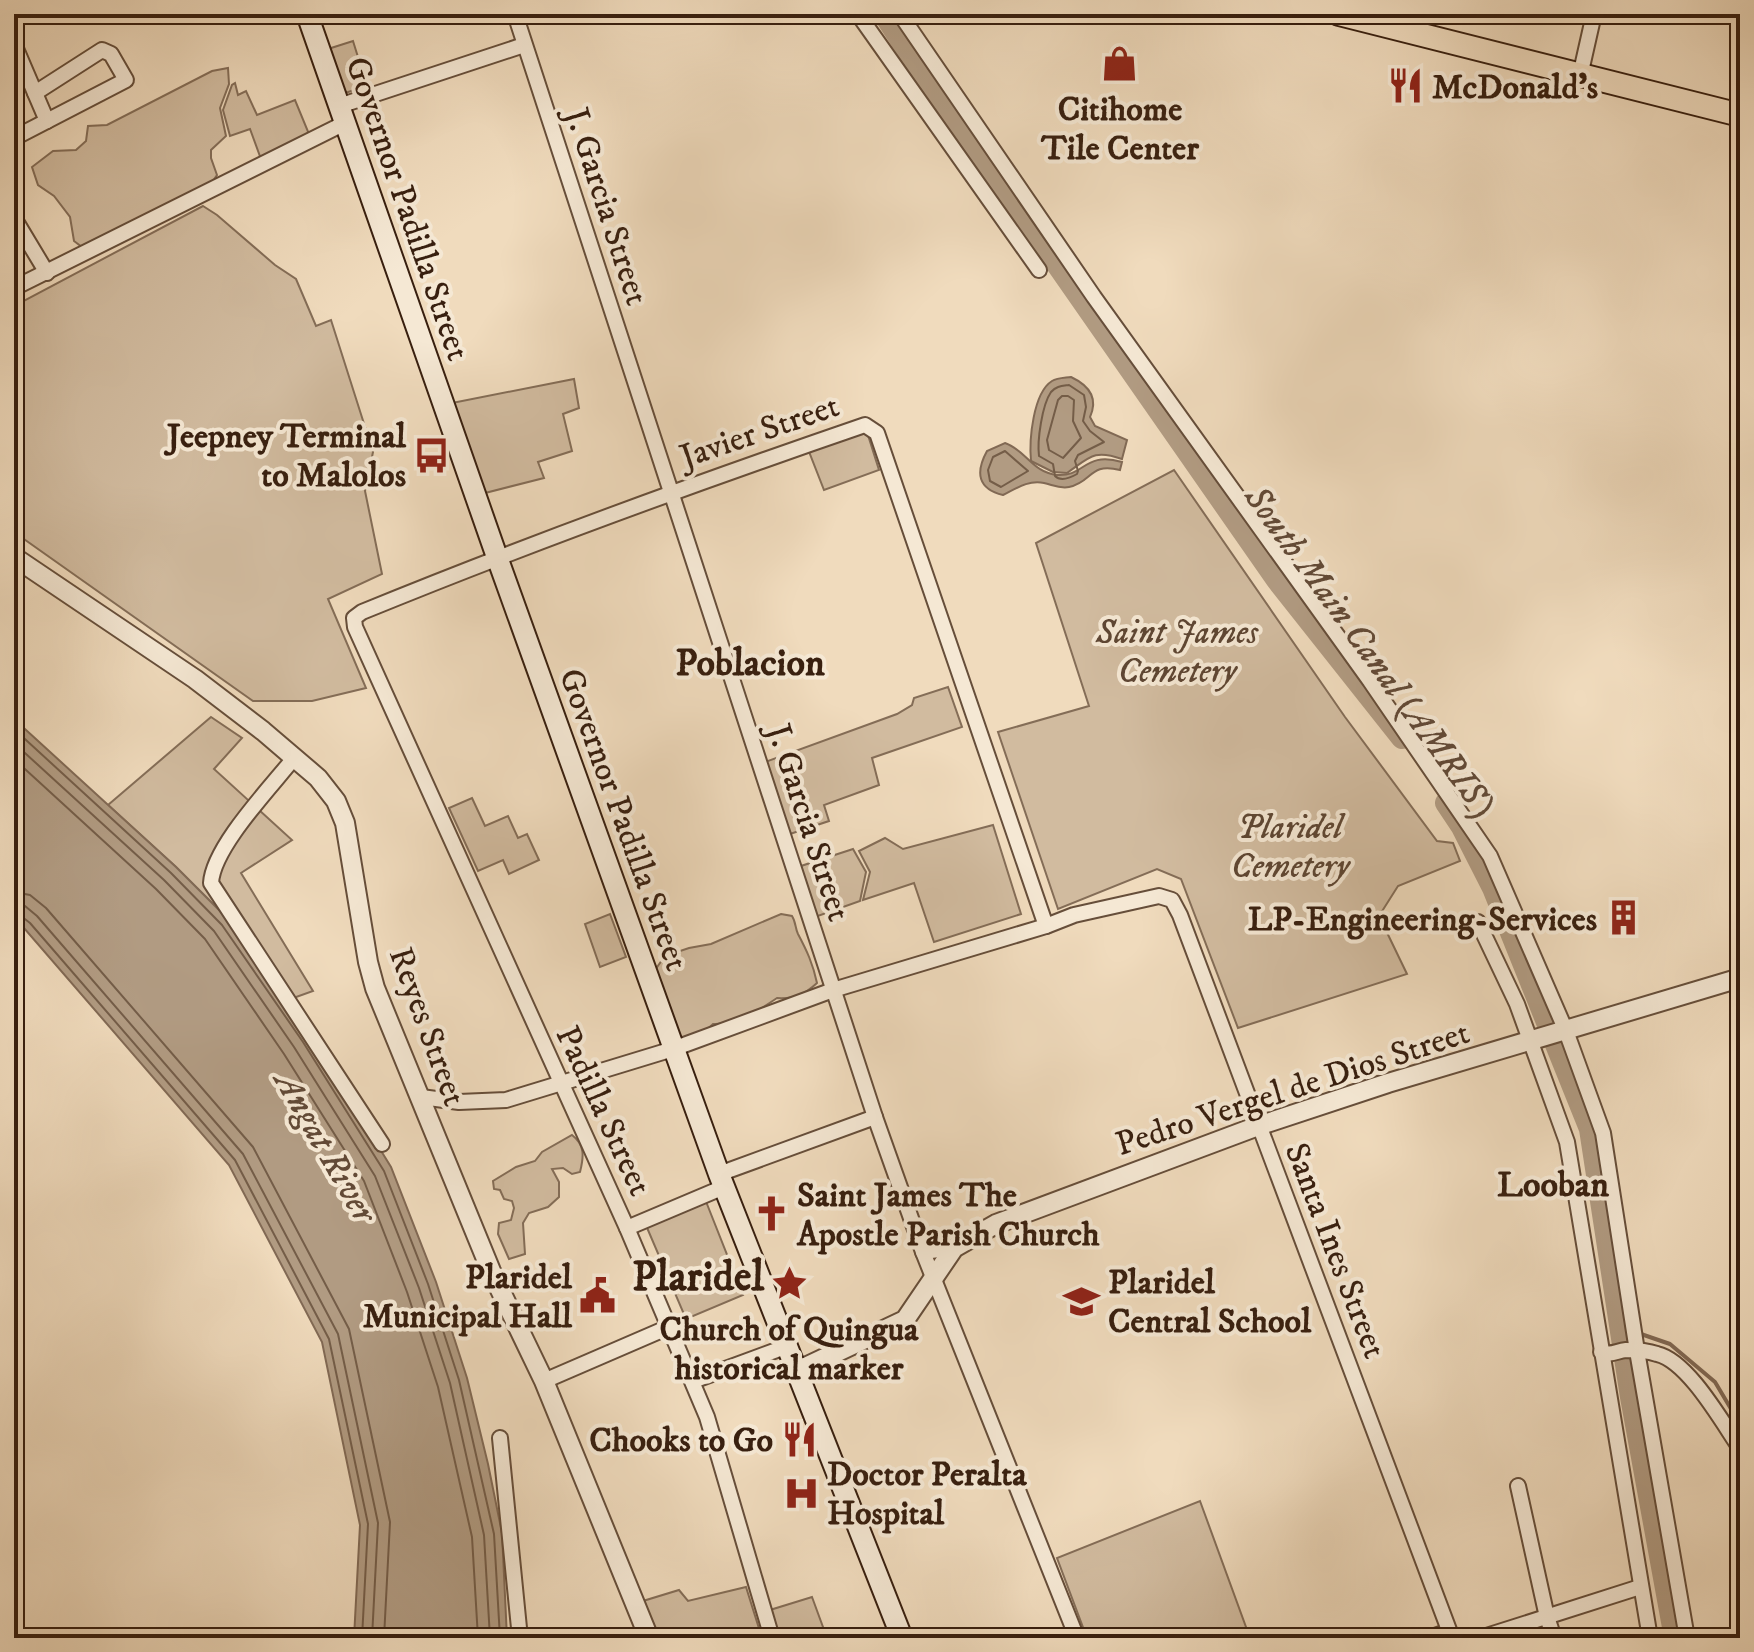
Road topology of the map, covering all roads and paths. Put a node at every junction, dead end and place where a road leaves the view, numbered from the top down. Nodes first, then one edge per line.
1 (307, 14) edge
2 (515, 14) edge
3 (858, 14) edge
4 (900, 14) edge
5 (1339, 14) edge
6 (1594, 14) edge
7 (14, 44) edge
8 (524, 45) junction
9 (1580, 76) junction
10 (35, 93) junction
11 (342, 115) junction
12 (1740, 115) edge
13 (47, 121) junction
14 (14, 138) edge
15 (14, 218) edge
16 (1039, 270) dead end
17 (47, 273) junction
18 (14, 288) edge
19 (671, 492) junction
20 (14, 557) edge
21 (497, 557) junction
22 (354, 618) joint
23 (294, 758) junction
24 (1478, 922) dead end
25 (1046, 926) junction
26 (1740, 978) edge
27 (833, 990) junction
28 (1565, 1031) junction
29 (1537, 1041) junction
30 (673, 1049) junction
31 (559, 1083) junction
32 (421, 1097) junction
33 (875, 1117) junction
34 (1258, 1126) junction
35 (382, 1144) dead end
36 (721, 1181) junction
37 (627, 1228) junction
38 (954, 1248) junction
39 (923, 1252) junction
40 (933, 1276) junction
41 (669, 1327) junction
42 (1633, 1342) junction
43 (785, 1347) junction
44 (1604, 1353) junction
45 (795, 1372) junction
46 (544, 1381) junction
47 (693, 1381) junction
48 (500, 1438) dead end
49 (1740, 1448) edge
50 (1518, 1486) dead end
51 (1640, 1587) junction
52 (1547, 1617) junction
53 (1450, 1634) edge
54 (520, 1638) edge
55 (649, 1638) edge
56 (772, 1638) edge
57 (902, 1638) edge
58 (1077, 1638) edge
59 (1429, 1638) edge
60 (1480, 1638) edge
61 (1554, 1638) edge
62 (1650, 1638) edge
63 (1687, 1638) edge

1 - 11 main road, Governor Padilla Street
2 - 8 street, J. Garcia Street
3 - 16 street
4 - 28 street
5 - 9 highway
6 - 9 street
7 - 10 street
8 - 11 street
8 - 19 street, J. Garcia Street
9 - 12 highway
10 - 13 street
10 - 13 street
11 - 17 street
11 - 21 main road, Governor Padilla Street
13 - 14 street
15 - 17 street
17 - 18 street
19 - 21 street, Javier Street
19 - 25 street, Javier Street
19 - 27 street, J. Garcia Street
20 - 23 street, Reyes Street
21 - 22 street, Javier Street
21 - 30 main road, Governor Padilla Street
22 - 31 street, Padilla Street
23 - 32 street, Reyes Street
23 - 35 street
24 - 29 street
25 - 27 street, Santa Ines Street
25 - 34 street, Santa Ines Street
26 - 28 street, Pedro Vergel de Dios Street
27 - 30 street, Santa Ines Street
27 - 33 street, J. Garcia Street
28 - 29 street, Pedro Vergel de Dios Street
28 - 42 street
29 - 34 street, Pedro Vergel de Dios Street
29 - 44 street
30 - 31 street, Santa Ines Street
30 - 36 main road, Governor Padilla Street
31 - 32 street, Santa Ines Street
31 - 37 street, Padilla Street
32 - 46 street, Reyes Street
33 - 36 street
33 - 39 street, J. Garcia Street
34 - 38 street, Pedro Vergel de Dios Street
34 - 53 street, Santa Ines Street
36 - 37 street
36 - 43 main road, Governor Padilla Street
37 - 41 street, Padilla Street
38 - 39 street, Pedro Vergel de Dios Street
38 - 40 street, Pedro Vergel de Dios Street
39 - 40 street, J. Garcia Street
40 - 45 street, Pedro Vergel de Dios Street
40 - 58 street, J. Garcia Street
41 - 46 street
41 - 47 street, Padilla Street
42 - 44 street
42 - 49 street
42 - 63 street
43 - 45 main road, Governor Padilla Street
43 - 47 street
44 - 51 street
45 - 57 main road, Governor Padilla Street
46 - 55 street, Reyes Street
47 - 56 street, Padilla Street
48 - 54 street
50 - 52 street
51 - 52 street
51 - 62 street
52 - 60 street
52 - 61 street
53 - 59 street

